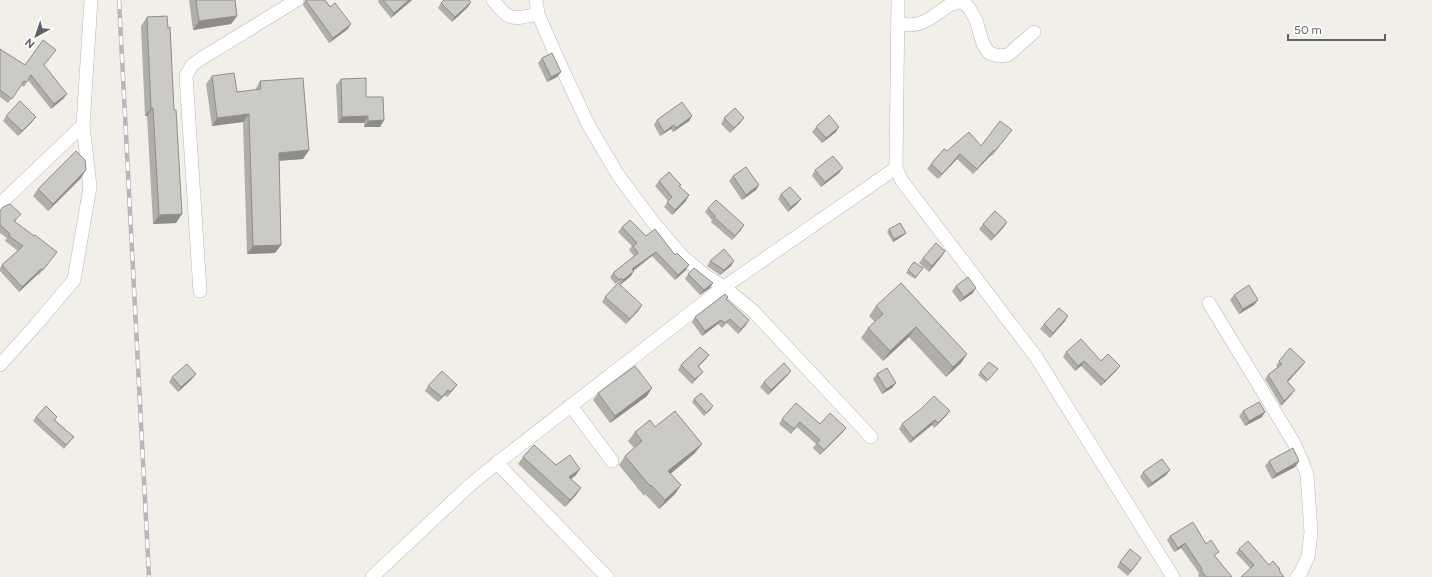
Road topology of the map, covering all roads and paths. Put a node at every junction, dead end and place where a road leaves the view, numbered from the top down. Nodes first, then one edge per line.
1 (91, 0) edge
2 (297, 0) edge
3 (493, 0) edge
4 (536, 0) edge
5 (898, 0) edge
6 (538, 14) junction
7 (898, 24) junction
8 (1034, 32) dead end
9 (82, 125) junction
10 (896, 168) junction
11 (0, 204) edge
12 (724, 287) junction
13 (200, 291) dead end
14 (1208, 303) dead end
15 (0, 365) edge
16 (571, 406) junction
17 (870, 437) dead end
18 (612, 461) dead end
19 (497, 463) junction
20 (372, 577) edge
21 (607, 577) edge
22 (1173, 577) edge
23 (1297, 577) edge

1 - 9 street
2 - 13 street
3 - 6 street
4 - 6 street
5 - 7 street
6 - 12 street
7 - 8 street
7 - 10 street
9 - 11 street
9 - 15 street
10 - 12 street
10 - 22 street
12 - 16 street
12 - 17 street
14 - 23 street
16 - 18 street
16 - 19 street
19 - 20 street
19 - 21 street

